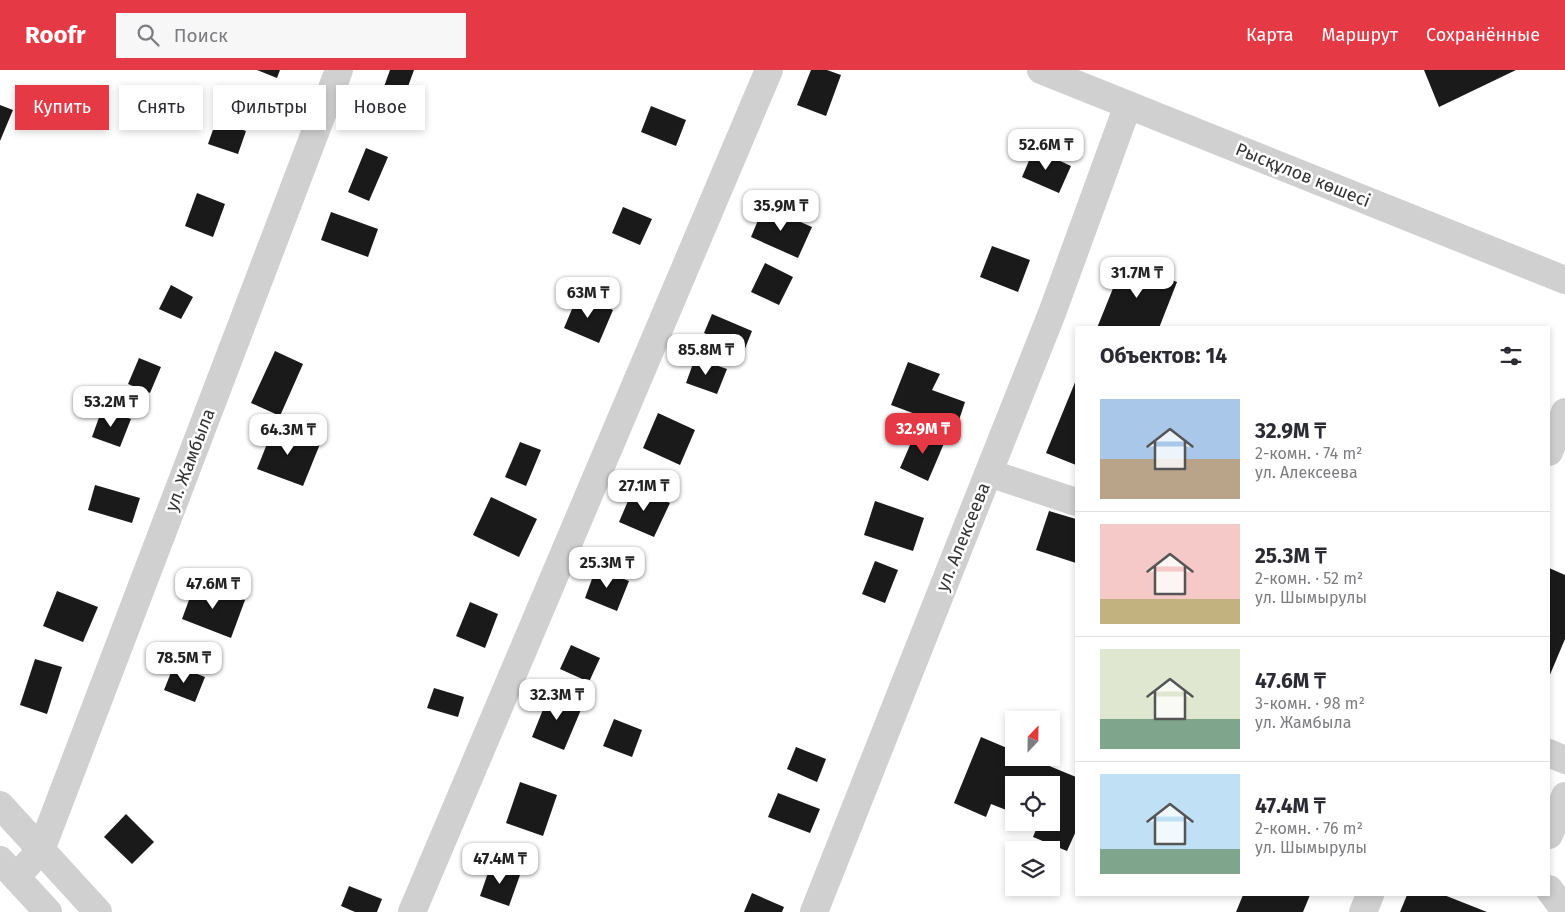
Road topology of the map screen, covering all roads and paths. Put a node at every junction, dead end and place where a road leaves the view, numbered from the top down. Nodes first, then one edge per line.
1 (339, 70) edge
2 (769, 70) edge
3 (1041, 70) edge
4 (1128, 105) junction
5 (1565, 280) edge
6 (1565, 412) edge
7 (1550, 450) edge
8 (989, 472) junction
9 (1075, 502) edge
10 (1550, 753) edge
11 (1565, 760) edge
12 (1565, 796) edge
13 (0, 805) edge
14 (1550, 833) edge
15 (41, 850) junction
16 (8, 869) edge
17 (1550, 890) edge
18 (1370, 896) edge
19 (1565, 911) edge
20 (48, 912) edge
21 (98, 912) edge
22 (412, 912) edge
23 (814, 912) edge
24 (1363, 912) edge

1 - 15 street, ул. Жамбыла
2 - 22 street
3 - 4 street, Рысқұлов көшесі
4 - 5 street, Рысқұлов көшесі
4 - 8 street, ул. Алексеева
6 - 7 street
8 - 9 street
8 - 23 street, ул. Алексеева
10 - 11 street
12 - 14 street
13 - 15 street
15 - 16 street
15 - 21 street
16 - 20 street
17 - 19 street
18 - 24 street

